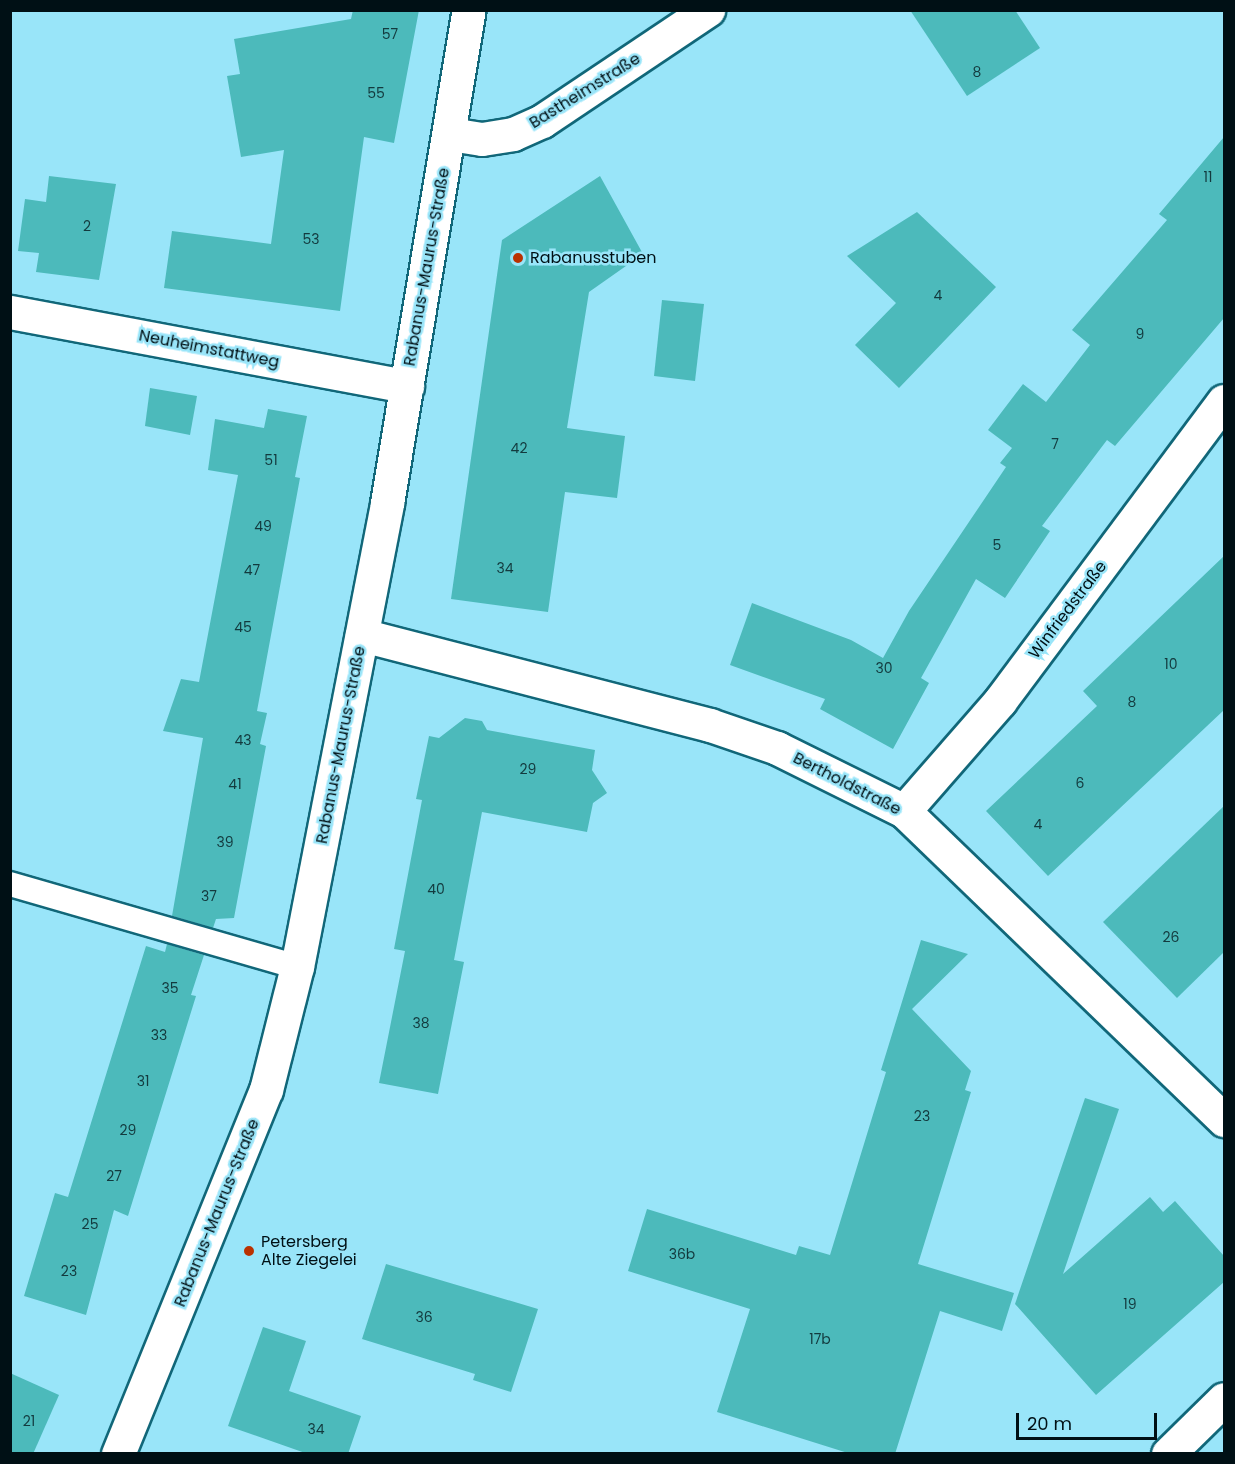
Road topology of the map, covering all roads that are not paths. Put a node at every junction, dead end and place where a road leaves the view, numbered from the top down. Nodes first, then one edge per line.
1 (469, 10) edge
2 (708, 10) edge
3 (450, 134) junction
4 (10, 312) edge
5 (407, 386) junction
6 (1224, 401) edge
7 (362, 635) junction
8 (904, 811) junction
9 (10, 884) edge
10 (297, 967) junction
11 (1224, 1120) edge
12 (1224, 1399) edge
13 (118, 1454) edge
14 (1168, 1454) edge

1 - 3 street, Rabanus-Maurus-Straße
2 - 3 street, Bastheimstraße
3 - 5 street, Rabanus-Maurus-Straße
4 - 5 street, Neuheimstattweg
5 - 7 street, Rabanus-Maurus-Straße
6 - 8 street, Winfriedstraße
7 - 8 street, Bertholdstraße
7 - 10 street, Rabanus-Maurus-Straße
8 - 11 street, Bertholdstraße
9 - 10 lane
10 - 13 street, Rabanus-Maurus-Straße
12 - 14 street

